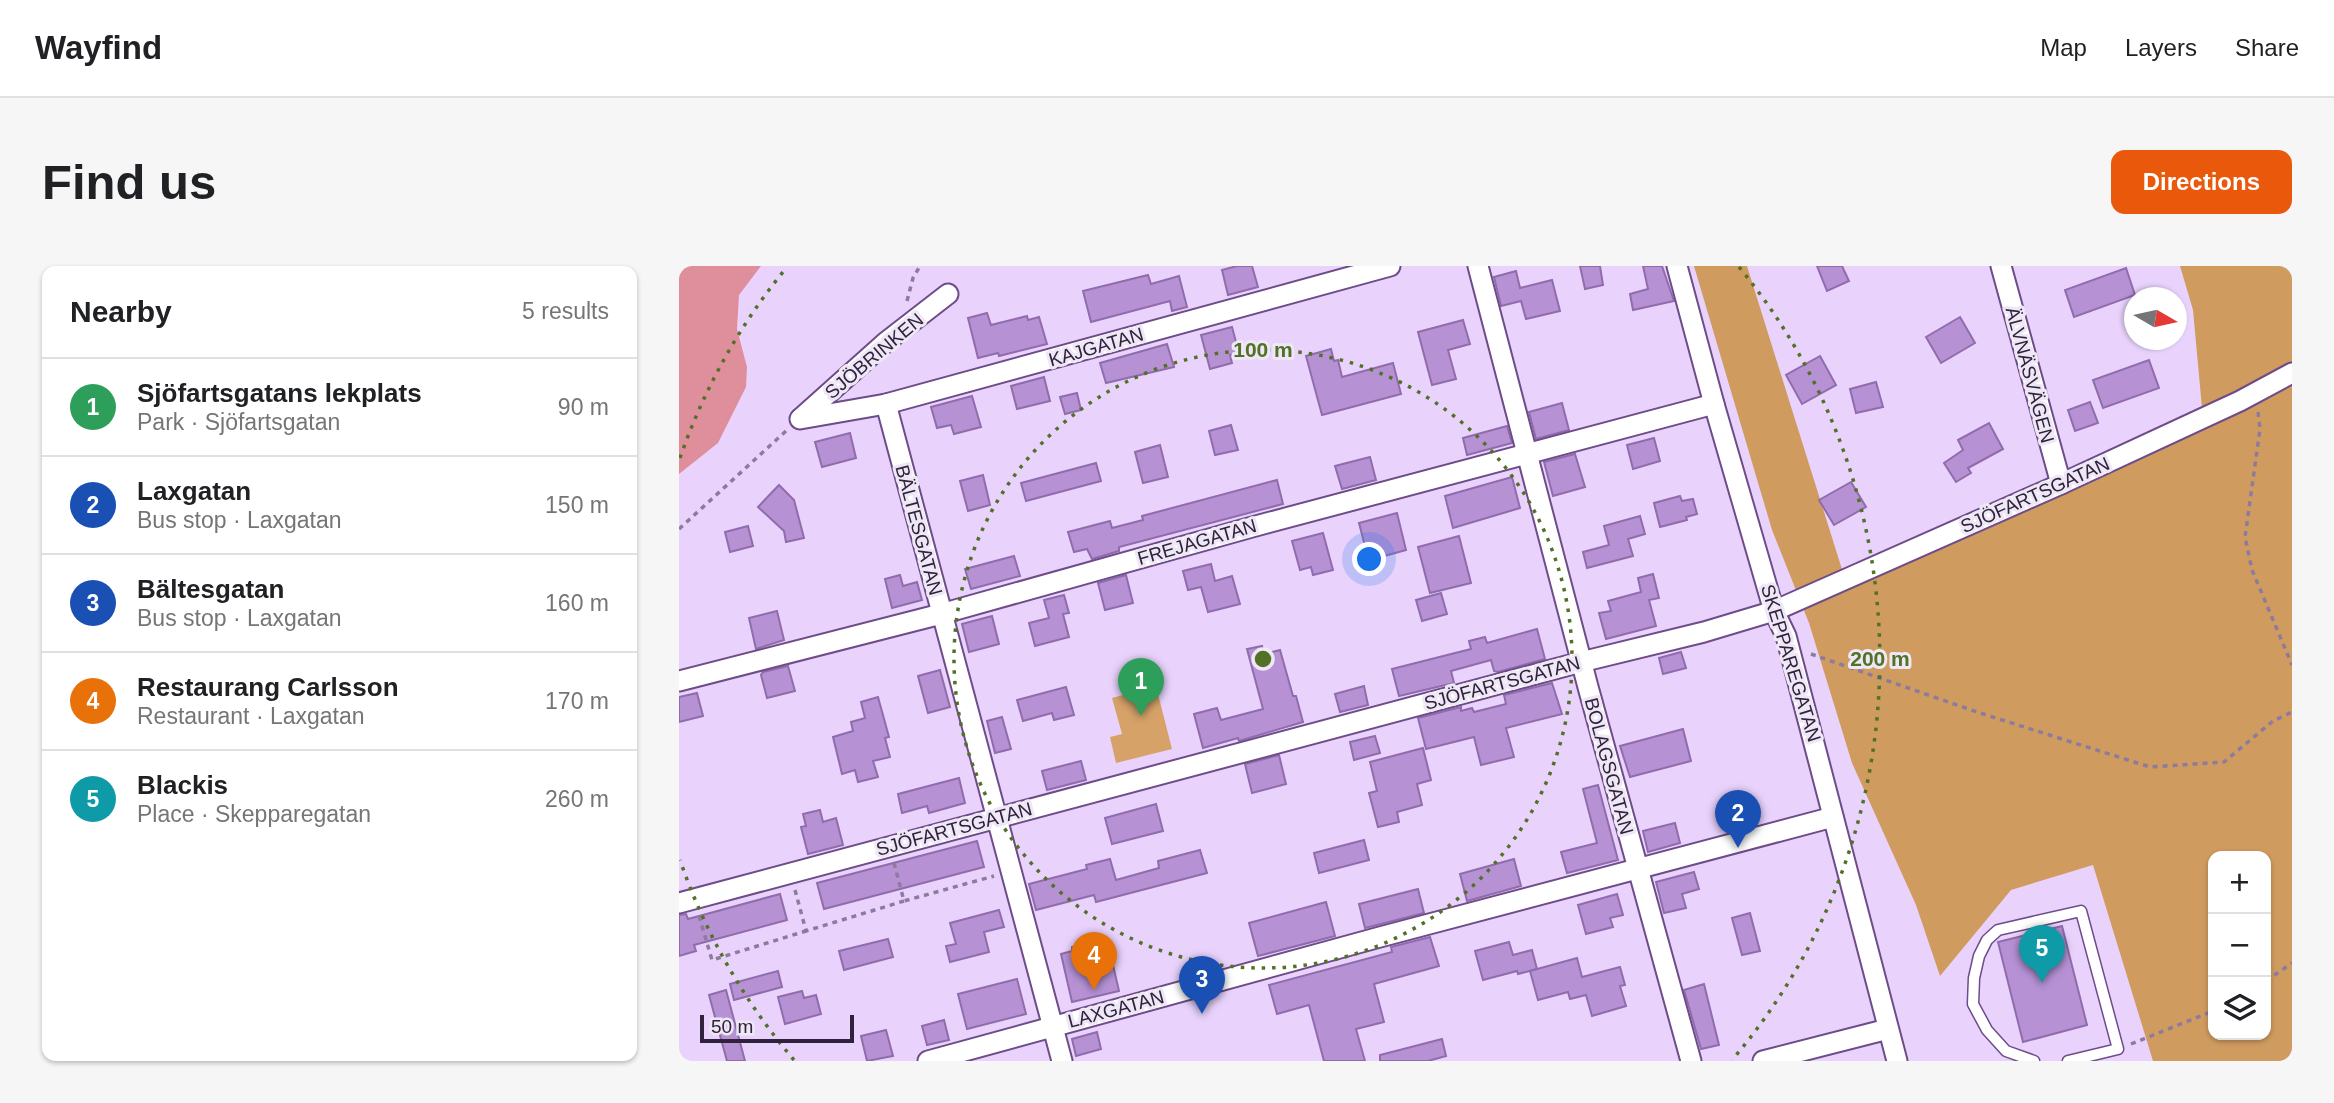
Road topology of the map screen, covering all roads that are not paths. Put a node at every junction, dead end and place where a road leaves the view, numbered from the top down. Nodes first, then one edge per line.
1 (1390, 266) edge
2 (1478, 266) edge
3 (1677, 266) edge
4 (2001, 266) edge
5 (948, 294) dead end
6 (2292, 373) edge
7 (886, 404) junction
8 (1714, 404) junction
9 (800, 419) joint
10 (1526, 455) junction
11 (2061, 484) junction
12 (1775, 611) junction
13 (941, 614) junction
14 (1581, 662) junction
15 (679, 681) edge
16 (998, 817) junction
17 (1833, 817) junction
18 (1637, 870) junction
19 (679, 903) edge
20 (1053, 1026) junction
21 (1888, 1029) junction
22 (927, 1061) edge
23 (1062, 1061) edge
24 (1691, 1061) edge
25 (1763, 1061) edge
26 (1897, 1061) edge
27 (2034, 1061) edge
28 (2071, 1061) edge

1 - 7 street, KAJGATAN
2 - 10 street, BOLAGSGATAN
3 - 8 street, SKEPPAREGATAN
4 - 11 street, ÄLVNÄSVÄGEN
5 - 9 street, SJÖBRINKEN
6 - 11 street, SJÖFARTSGATAN
7 - 9 street, KAJGATAN
7 - 13 street, BÄLTESGATAN
8 - 10 street, FREJAGATAN
8 - 12 street, SKEPPAREGATAN
10 - 13 street, FREJAGATAN
10 - 14 street, BOLAGSGATAN
11 - 12 street, SJÖFARTSGATAN
12 - 14 street, SJÖFARTSGATAN
12 - 17 street, SKEPPAREGATAN
13 - 15 street, FREJAGATAN
13 - 16 street, BÄLTESGATAN
14 - 16 street, SJÖFARTSGATAN
14 - 18 street, BOLAGSGATAN
16 - 19 street, SJÖFARTSGATAN
16 - 20 street, BÄLTESGATAN
17 - 18 street, LAXGATAN
17 - 21 street, SKEPPAREGATAN
18 - 20 street, LAXGATAN
18 - 24 street, BOLAGSGATAN
20 - 22 street, LAXGATAN
20 - 23 street, BÄLTESGATAN
21 - 25 street
21 - 26 street, SKEPPAREGATAN
27 - 28 lane

